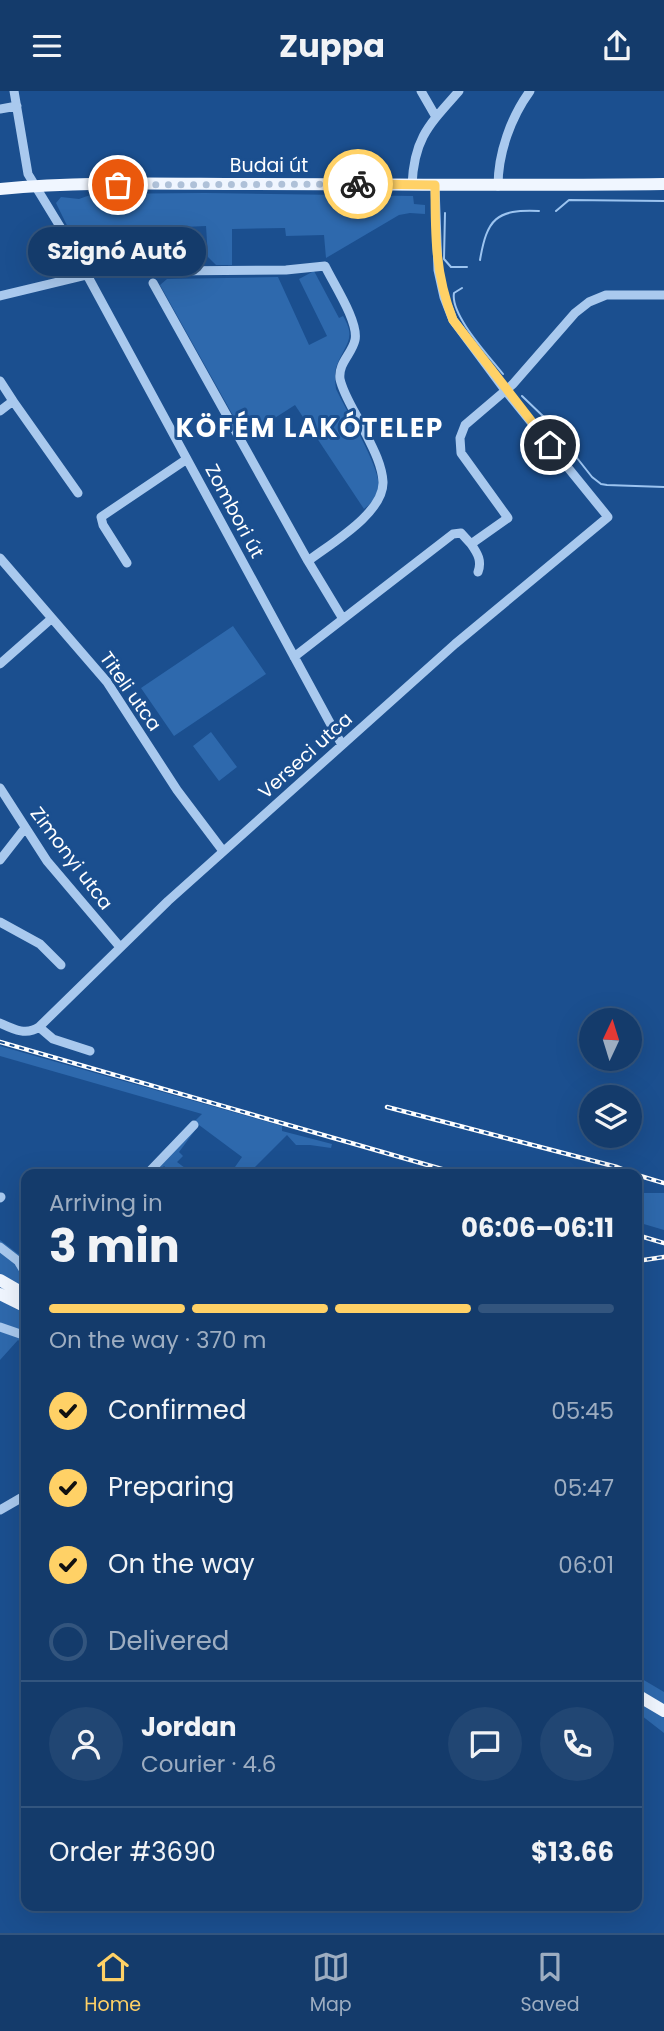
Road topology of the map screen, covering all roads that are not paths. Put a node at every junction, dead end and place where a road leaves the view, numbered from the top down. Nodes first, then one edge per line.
1 (14, 91) edge
2 (421, 91) edge
3 (459, 91) edge
4 (530, 91) edge
5 (17, 106) junction
6 (0, 109) edge
7 (436, 117) junction
8 (664, 184) edge
9 (412, 185) junction
10 (435, 185) junction
11 (34, 186) junction
12 (498, 186) junction
13 (0, 189) edge
14 (80, 263) junction
15 (87, 275) junction
16 (153, 283) dead end
17 (0, 296) edge
18 (664, 296) edge
19 (0, 381) edge
20 (505, 390) junction
21 (13, 401) junction
22 (0, 411) edge
23 (187, 459) junction
24 (78, 493) dead end
25 (471, 544) junction
26 (0, 558) edge
27 (308, 561) junction
28 (127, 563) dead end
29 (478, 572) dead end
30 (51, 619) junction
31 (343, 619) junction
32 (294, 657) junction
33 (0, 664) edge
34 (342, 745) junction
35 (0, 788) edge
36 (24, 828) junction
37 (223, 851) junction
38 (0, 860) edge
39 (0, 922) edge
40 (120, 947) junction
41 (61, 965) dead end
42 (0, 1023) edge
43 (37, 1029) junction
44 (90, 1051) dead end
45 (194, 1125) dead end
46 (152, 1169) edge
47 (1, 1250) edge
48 (21, 1266) edge
49 (0, 1280) edge
50 (21, 1291) edge
51 (0, 1294) edge
52 (21, 1304) edge
53 (0, 1327) edge
54 (21, 1334) edge
55 (21, 1498) edge
56 (0, 1510) edge
57 (642, 1698) edge
58 (664, 1711) edge

1 - 5 street, Zombori út
2 - 7 street
3 - 7 street
4 - 12 street
5 - 6 street
5 - 11 street, Zombori út
7 - 9 street
8 - 12 main road, Budai út
9 - 10 main road, Budai út
9 - 11 main road, Budai út
10 - 12 main road, Budai út
10 - 20 street
11 - 13 main road, Budai út
11 - 14 street, Zombori út
14 - 15 street, Zombori út
14 - 27 street
15 - 17 street
15 - 23 street, Zombori út
16 - 27 street
18 - 20 street
19 - 21 street
20 - 25 street
20 - 34 street, Verseci utca
21 - 22 street
21 - 24 street
23 - 28 street
23 - 32 street, Zombori út
25 - 29 street
25 - 31 street
26 - 30 street, Titeli utca
27 - 31 street
30 - 33 street
30 - 37 street, Titeli utca
31 - 32 street
32 - 34 street, Zombori út
34 - 37 street, Verseci utca
35 - 36 street, Zimonyi utca
36 - 38 street
36 - 40 street, Zimonyi utca
37 - 40 street, Verseci utca
39 - 41 street
40 - 43 street, Verseci utca
42 - 43 street
43 - 44 street
45 - 46 street
47 - 48 street
49 - 50 main road
51 - 52 main road
53 - 54 street
55 - 56 street
57 - 58 main road

